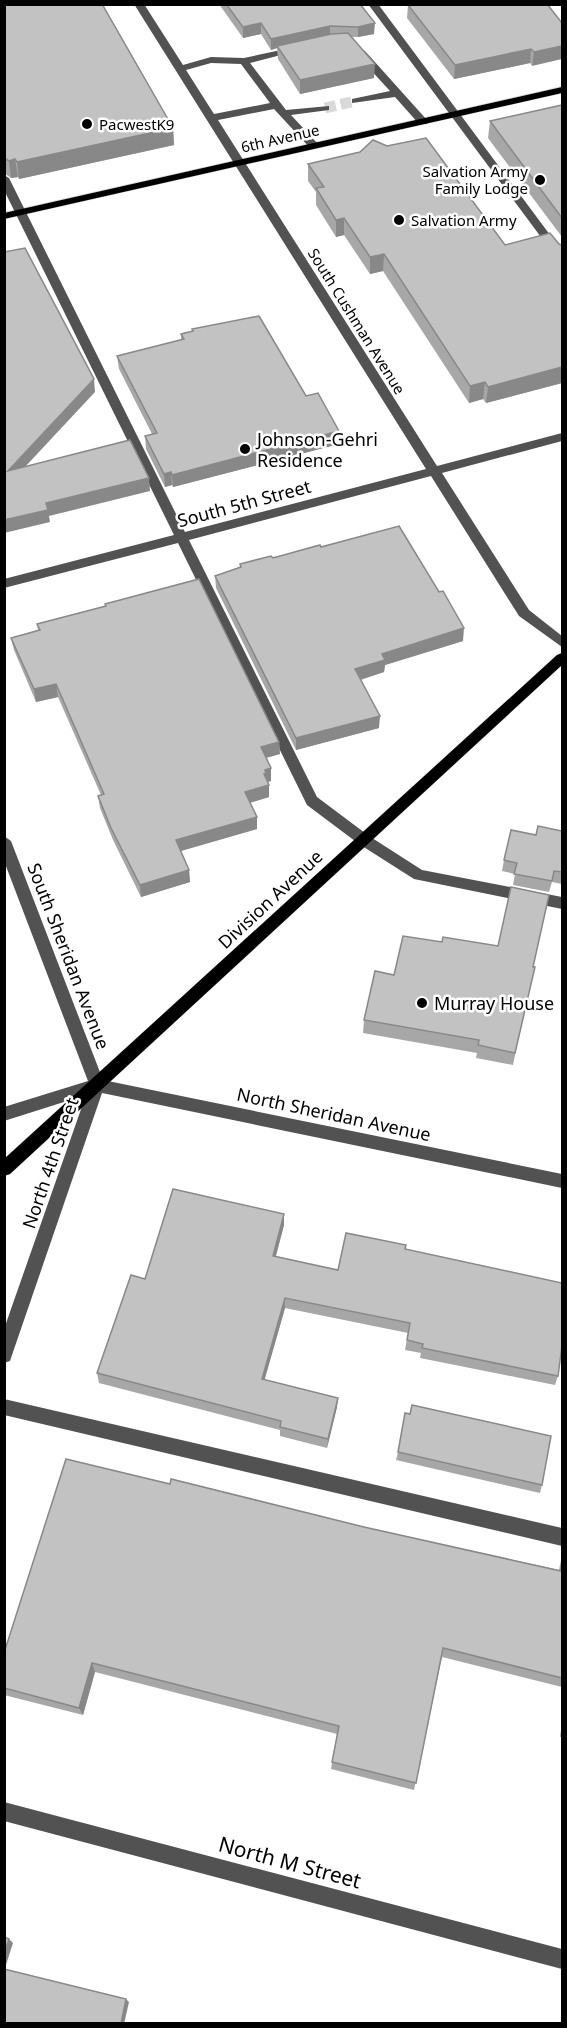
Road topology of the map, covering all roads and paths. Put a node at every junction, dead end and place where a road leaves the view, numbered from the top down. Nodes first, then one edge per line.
1 (140, 4) edge
2 (373, 4) edge
3 (352, 41) edge
4 (308, 47) edge
5 (244, 61) junction
6 (180, 69) junction
7 (562, 90) edge
8 (397, 93) junction
9 (356, 101) tunnel mouth
10 (276, 105) junction
11 (325, 108) tunnel mouth
12 (284, 114) junction
13 (455, 114) junction
14 (212, 118) junction
15 (423, 122) junction
16 (314, 146) junction
17 (240, 163) junction
18 (4, 178) edge
19 (22, 212) junction
20 (4, 216) edge
21 (562, 258) edge
22 (562, 437) edge
23 (434, 471) junction
24 (182, 537) junction
25 (4, 584) edge
26 (562, 642) edge
27 (562, 658) edge
28 (364, 840) junction
29 (4, 841) edge
30 (562, 903) edge
31 (98, 1085) junction
32 (4, 1114) edge
33 (4, 1169) edge
34 (562, 1181) edge
35 (4, 1355) edge
36 (4, 1407) edge
37 (562, 1537) edge
38 (4, 1812) edge
39 (562, 1959) edge

1 - 6 street, South Cushman Avenue
2 - 13 street
3 - 8 street
4 - 5 street
5 - 6 street
5 - 10 street
6 - 14 street, South Cushman Avenue
7 - 13 main road, 6th Avenue
8 - 9 street
8 - 15 street
10 - 12 street
10 - 14 street
11 - 12 street
12 - 16 street
13 - 15 main road, 6th Avenue
13 - 21 street
14 - 17 street, South Cushman Avenue
15 - 16 main road, 6th Avenue
16 - 17 main road, 6th Avenue
17 - 19 main road, 6th Avenue
17 - 23 street, South Cushman Avenue
18 - 19 street
19 - 20 main road, 6th Avenue
19 - 24 street
22 - 23 street, South 5th Street
23 - 24 street, South 5th Street
23 - 26 street, South Cushman Avenue
24 - 25 street, South 5th Street
24 - 28 street
27 - 28 main road, Division Avenue
28 - 30 street
28 - 31 main road, Division Avenue
29 - 31 street, South Sheridan Avenue
31 - 32 street
31 - 33 main road, Division Avenue
31 - 34 street, North Sheridan Avenue
31 - 35 street, North 4th Street
36 - 37 street
38 - 39 street, North M Street

